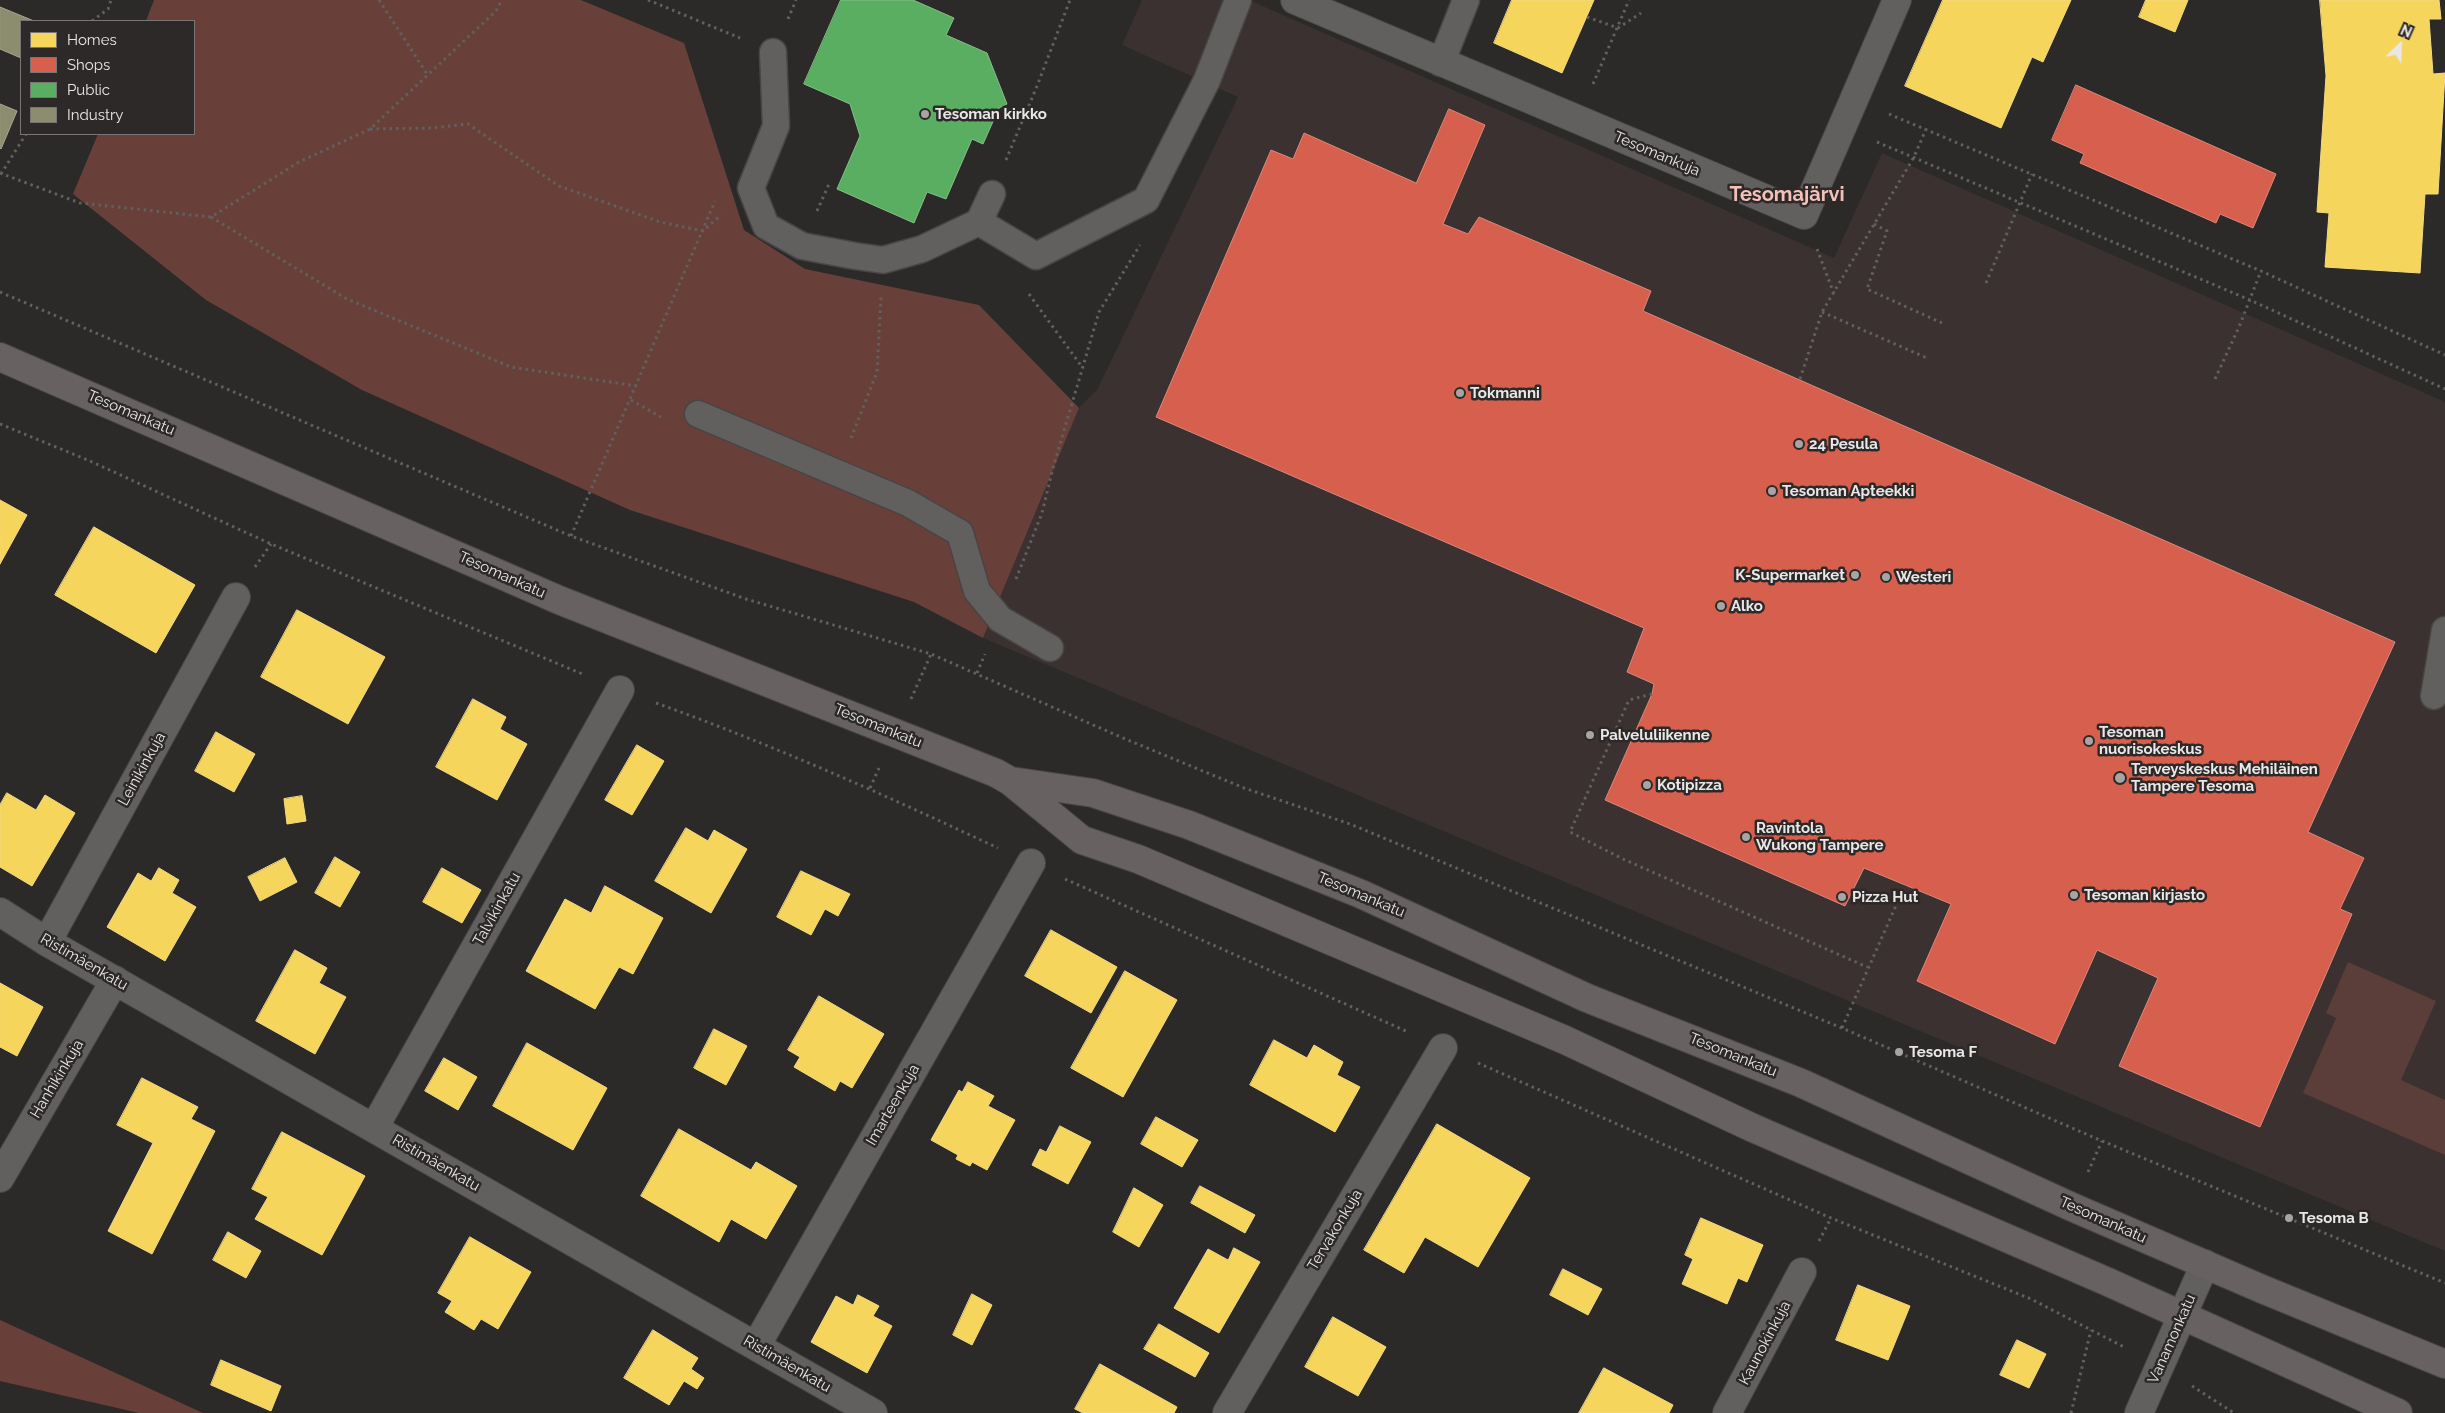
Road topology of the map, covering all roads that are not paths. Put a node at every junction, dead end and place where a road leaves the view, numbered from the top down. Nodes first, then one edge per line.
1 (1238, 0) edge
2 (1294, 0) edge
3 (1466, 0) edge
4 (1897, 0) edge
5 (773, 52) road end
6 (1440, 62) junction
7 (992, 194) road end
8 (979, 222) junction
9 (0, 357) edge
10 (698, 414) dead end
11 (236, 597) dead end
12 (2445, 630) edge
13 (1050, 648) dead end
14 (620, 690) road end
15 (2434, 696) dead end
16 (1010, 781) junction
17 (1031, 863) road end
18 (0, 912) edge
19 (48, 942) junction
20 (115, 980) junction
21 (1443, 1048) road end
22 (374, 1128) junction
23 (0, 1178) edge
24 (2205, 1264) junction
25 (1802, 1272) dead end
26 (2182, 1316) junction
27 (756, 1346) junction
28 (2445, 1364) edge
29 (872, 1413) edge
30 (1227, 1413) edge
31 (1727, 1413) edge
32 (2139, 1413) edge
33 (2398, 1413) edge

1 - 8 lane
2 - 6 street, Tesomankuja
3 - 6 lane
4 - 6 street, Tesomankuja
5 - 8 lane
7 - 8 lane
9 - 16 main road, Tesomankatu
10 - 13 lane
11 - 19 street, Leinikinkuja
12 - 15 lane
14 - 22 street, Talvikinkatu
16 - 24 main road, Tesomankatu
16 - 26 main road, Tesomankatu
17 - 27 street, Imarteenkuja
18 - 19 street, Ristimäenkatu
19 - 20 street, Ristimäenkatu
20 - 22 street, Ristimäenkatu
20 - 23 street, Hanhikinkuja
21 - 30 street, Tervakonkuja
22 - 27 street, Ristimäenkatu
24 - 26 street, Vanamonkatu
24 - 28 main road, Tesomankatu
25 - 31 street, Kaunokinkuja
26 - 32 street, Vanamonkatu
26 - 33 main road, Tesomankatu
27 - 29 street, Ristimäenkatu

